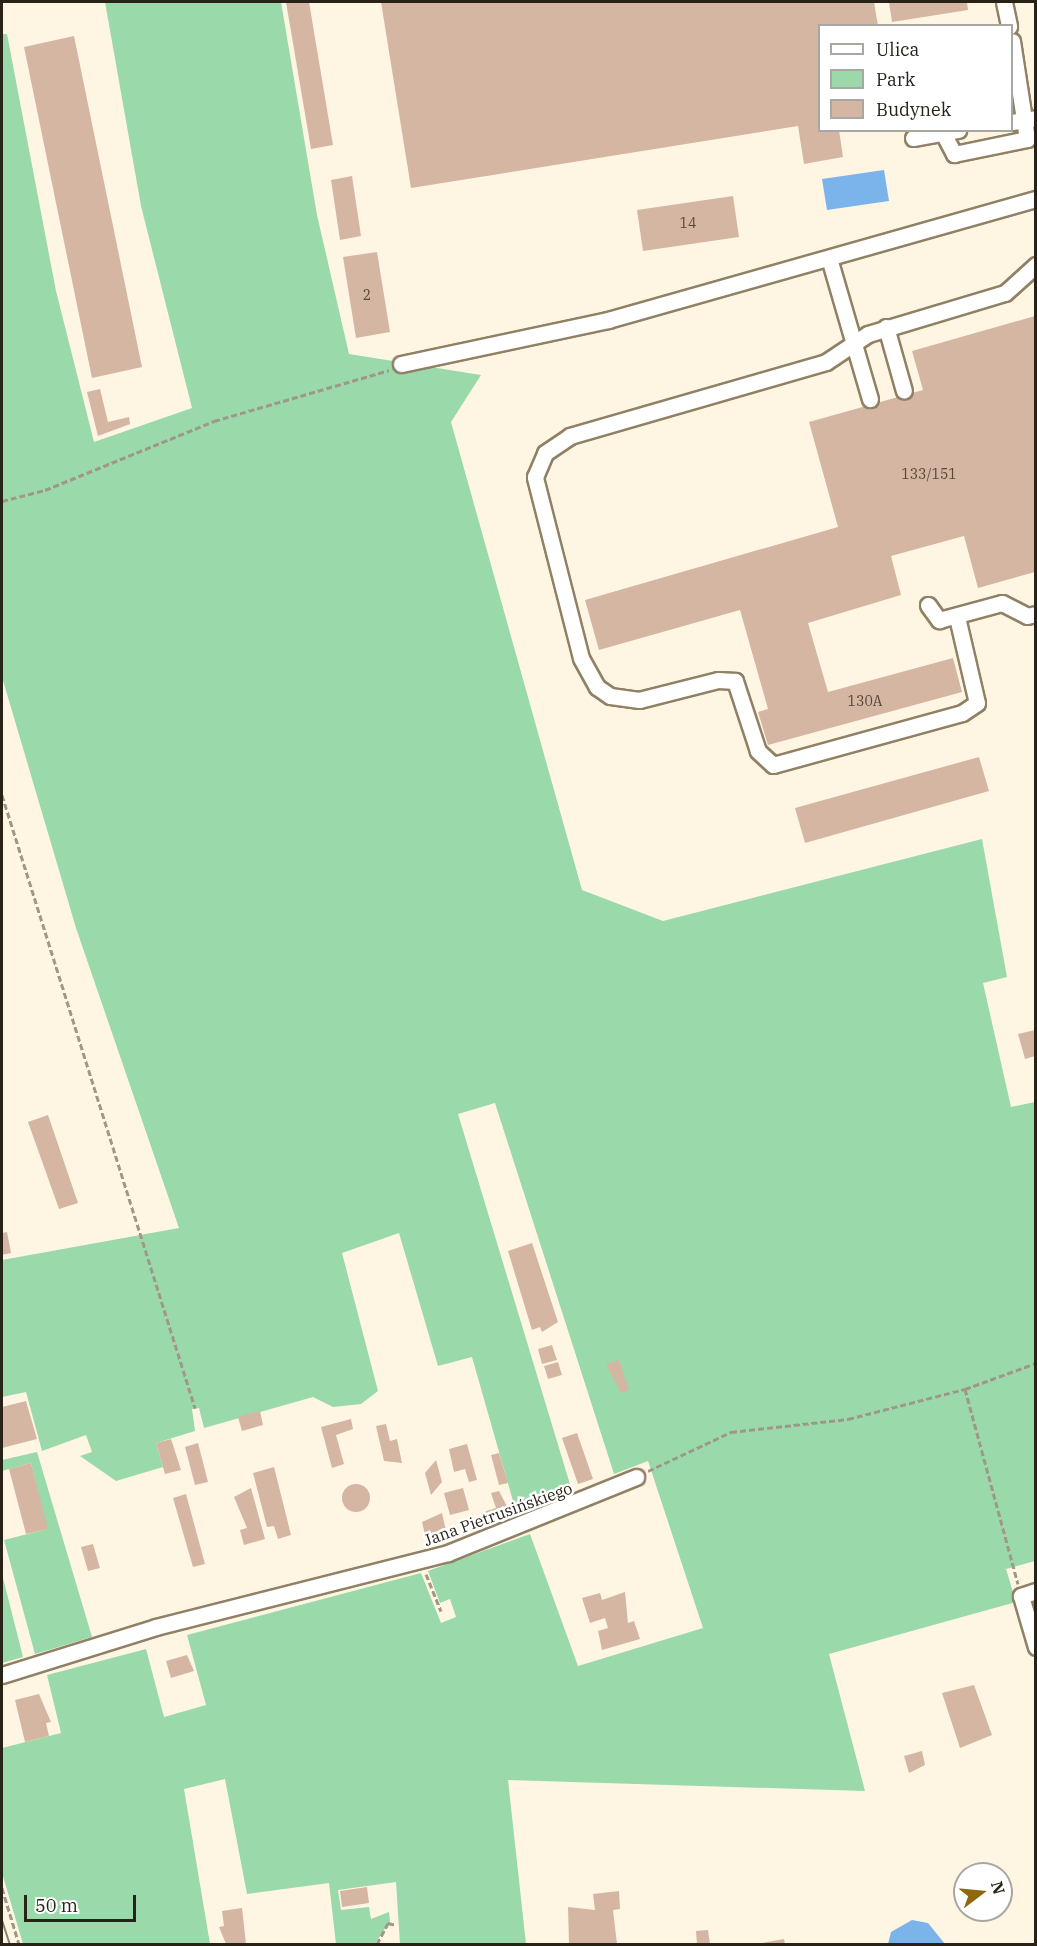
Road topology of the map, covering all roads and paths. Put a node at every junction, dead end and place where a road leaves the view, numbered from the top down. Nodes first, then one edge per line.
1 (1004, 2) edge
2 (1009, 24) edge
3 (1013, 54) edge
4 (1024, 120) edge
5 (951, 132) edge
6 (913, 138) dead end
7 (1035, 199) edge
8 (829, 258) junction
9 (1035, 265) edge
10 (886, 327) junction
11 (854, 343) junction
12 (401, 364) joint
13 (904, 391) dead end
14 (870, 399) dead end
15 (2, 501) edge
16 (928, 605) dead end
17 (1035, 614) edge
18 (957, 617) junction
19 (2, 795) edge
20 (1035, 1363) edge
21 (965, 1389) junction
22 (195, 1408) dead end
23 (636, 1477) joint
24 (425, 1572) dead end
25 (1028, 1594) edge
26 (441, 1611) dead end
27 (1035, 1647) edge
28 (2, 1675) edge
29 (2, 1888) edge
30 (396, 1925) dead end
31 (19, 1944) edge
32 (377, 1944) edge

1 - 2 street
3 - 4 street
4 - 5 street
5 - 6 street
7 - 8 street
8 - 11 street
8 - 12 street
9 - 10 street
10 - 11 street
10 - 13 street
11 - 14 street
11 - 18 street
12 - 15 path
16 - 18 street
17 - 18 street
19 - 22 path
20 - 21 path
21 - 23 path
21 - 25 path
23 - 28 street, Jana Pietrusińskiego
24 - 26 path
25 - 27 street
29 - 31 path
30 - 32 path

